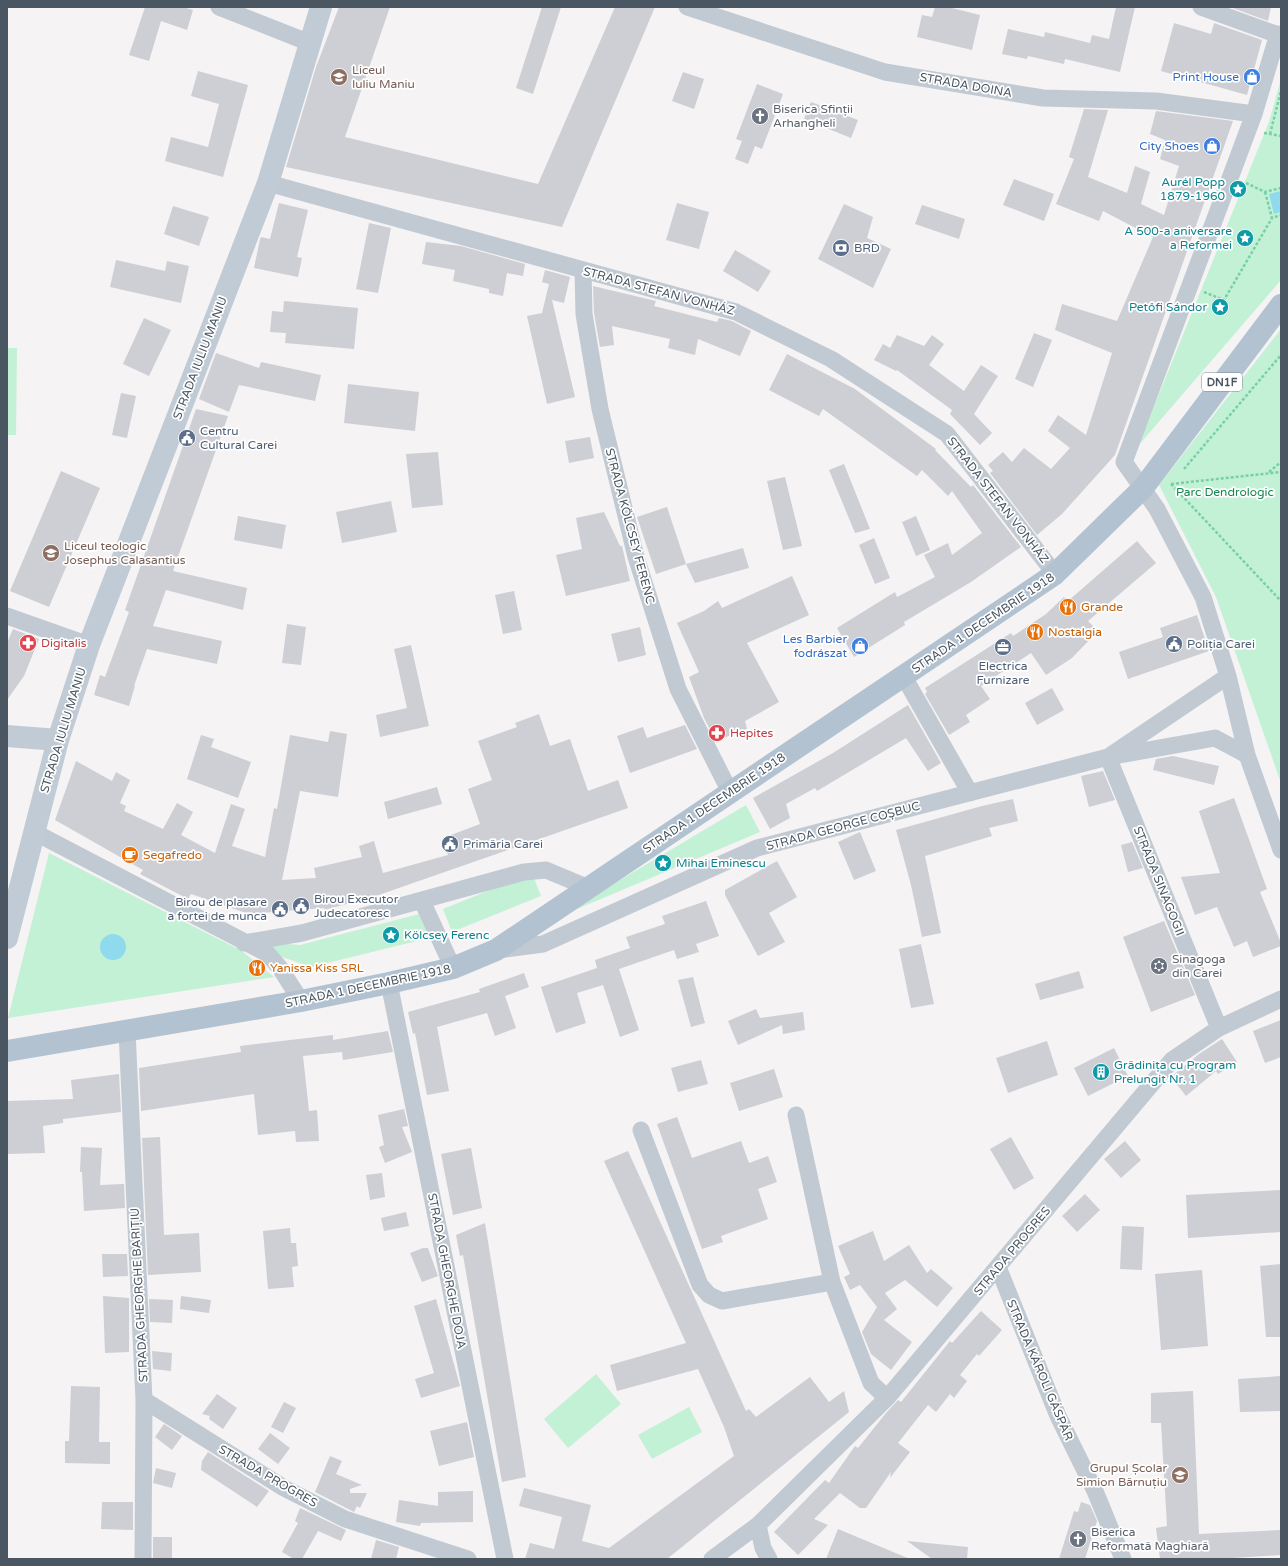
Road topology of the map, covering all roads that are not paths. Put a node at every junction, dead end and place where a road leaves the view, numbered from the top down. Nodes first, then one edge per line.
1 (219, 7) edge
2 (321, 7) edge
3 (687, 7) edge
4 (1201, 7) edge
5 (1279, 35) edge
6 (310, 42) junction
7 (1254, 114) junction
8 (268, 183) junction
9 (583, 270) junction
10 (1281, 305) edge
11 (1143, 488) junction
12 (1055, 574) junction
13 (7, 616) edge
14 (89, 644) junction
15 (1228, 676) junction
16 (904, 677) junction
17 (7, 736) edge
18 (58, 740) junction
19 (1247, 755) junction
20 (1108, 757) junction
21 (730, 792) junction
22 (970, 793) junction
23 (34, 832) junction
24 (1281, 850) edge
25 (589, 888) junction
26 (422, 900) junction
27 (7, 938) edge
28 (244, 943) junction
29 (496, 950) junction
30 (453, 968) junction
31 (389, 983) junction
32 (1281, 999) edge
33 (301, 1001) junction
34 (1219, 1028) junction
35 (127, 1031) junction
36 (7, 1051) edge
37 (796, 1115) dead end
38 (641, 1130) dead end
39 (998, 1267) junction
40 (832, 1282) junction
41 (888, 1398) junction
42 (144, 1400) junction
43 (758, 1525) junction
44 (143, 1559) edge
45 (468, 1559) edge
46 (505, 1559) edge
47 (712, 1559) edge
48 (769, 1559) edge
49 (1123, 1559) edge

1 - 6 street
2 - 6 street, STRADA IULIU MANIU
3 - 7 street, STRADA DOINA
4 - 5 street
5 - 7 street
6 - 8 street, STRADA IULIU MANIU
7 - 11 street
8 - 9 street, STRADA STEFAN VONHÁZ
8 - 14 street, STRADA IULIU MANIU
9 - 12 street, STRADA STEFAN VONHÁZ
9 - 21 street, STRADA KÖLCSEY FERENC
10 - 11 main road, STRADA 1 DECEMBRIE 1918 / DN1F
11 - 12 main road, STRADA 1 DECEMBRIE 1918 / DN1F
11 - 15 street
12 - 16 main road, STRADA 1 DECEMBRIE 1918 / DN1F
13 - 14 street
14 - 18 street, STRADA IULIU MANIU
15 - 19 street
15 - 20 street, STRADA GEORGE COȘBUC
16 - 21 main road, STRADA 1 DECEMBRIE 1918 / DN1F
16 - 22 street
17 - 18 street
18 - 23 street, STRADA IULIU MANIU
19 - 20 street, STRADA GEORGE COȘBUC
19 - 24 street
20 - 22 street, STRADA GEORGE COȘBUC
20 - 34 street, STRADA SINAGOGII
21 - 25 main road, STRADA 1 DECEMBRIE 1918 / DN1F
22 - 29 street, STRADA GEORGE COȘBUC
23 - 27 street, STRADA IULIU MANIU
23 - 28 street
25 - 26 street
25 - 29 main road, STRADA 1 DECEMBRIE 1918 / DN1F
26 - 28 street
26 - 30 street
28 - 33 street
29 - 30 main road, STRADA 1 DECEMBRIE 1918 / DN1F
30 - 31 main road, STRADA 1 DECEMBRIE 1918 / DN1F
31 - 33 main road, STRADA 1 DECEMBRIE 1918 / DN1F
31 - 46 street, STRADA GHEORGHE DOJA
32 - 34 street, STRADA PROGRES
33 - 35 main road, STRADA 1 DECEMBRIE 1918 / DN1F
34 - 39 street, STRADA PROGRES
35 - 36 main road, STRADA 1 DECEMBRIE 1918 / DN1F
35 - 42 street, STRADA GHEORGHE BARIȚIU
37 - 40 street
38 - 40 street
39 - 41 street, STRADA PROGRES
39 - 49 street, STRADA KÁROLI GÁSPÁR
40 - 41 street
41 - 43 street, STRADA PROGRES
42 - 44 street, STRADA GHEORGHE BARIȚIU
42 - 45 street, STRADA PROGRES
43 - 47 street, STRADA PROGRES
43 - 48 street

